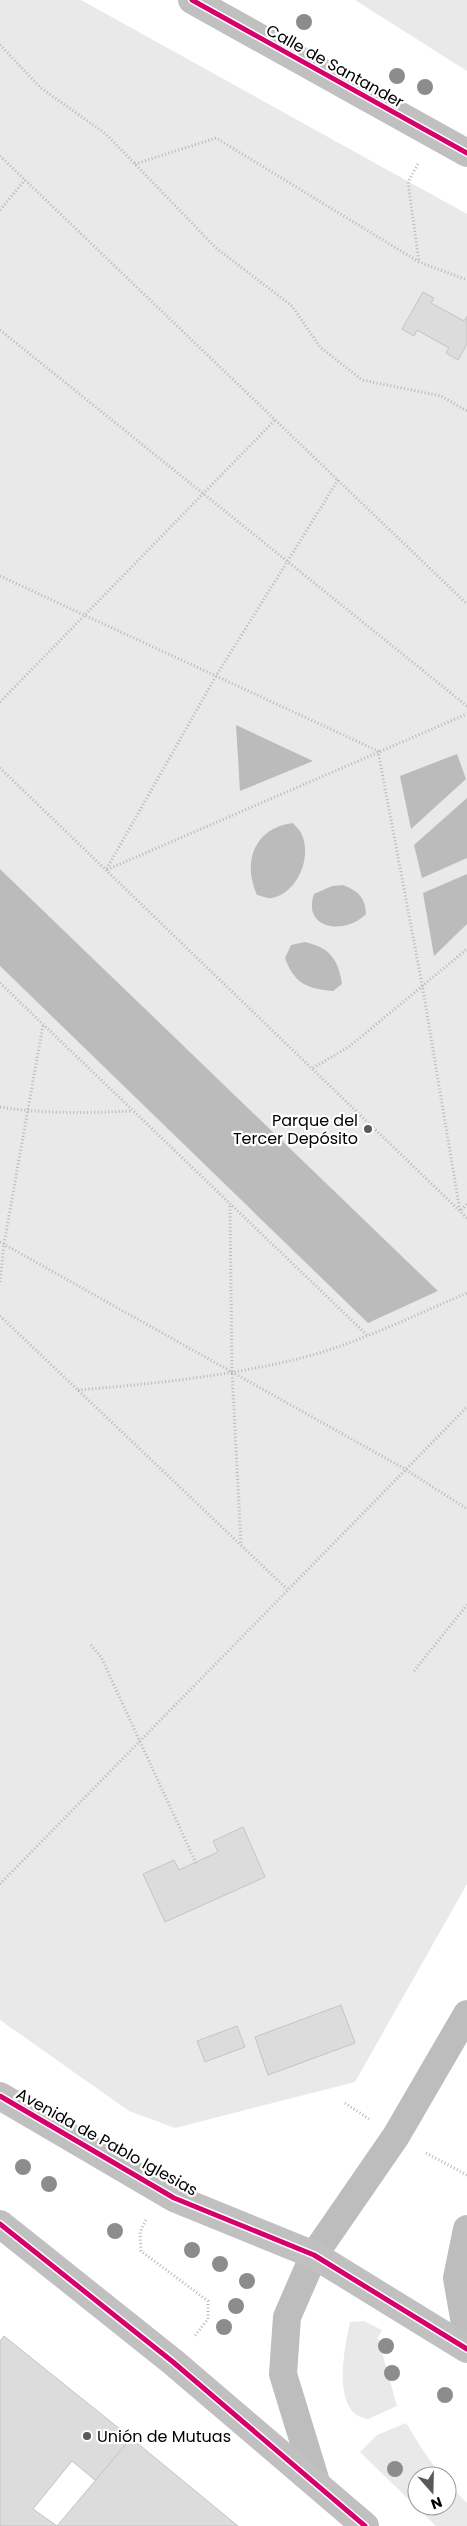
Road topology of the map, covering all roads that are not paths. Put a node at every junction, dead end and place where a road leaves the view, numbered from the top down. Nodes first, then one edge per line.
1 (192, 0) edge
2 (467, 154) edge
3 (467, 2014) edge
4 (0, 2096) edge
5 (0, 2224) edge
6 (467, 2229) edge
7 (314, 2255) junction
8 (467, 2335) edge
9 (467, 2349) edge
10 (316, 2482) junction
11 (365, 2526) edge

1 - 2 street, Calle de Santander
3 - 7 street
4 - 7 street, Avenida de Pablo Iglesias
5 - 10 street
6 - 8 street
7 - 9 street, Avenida de Pablo Iglesias
7 - 10 street
10 - 11 street

